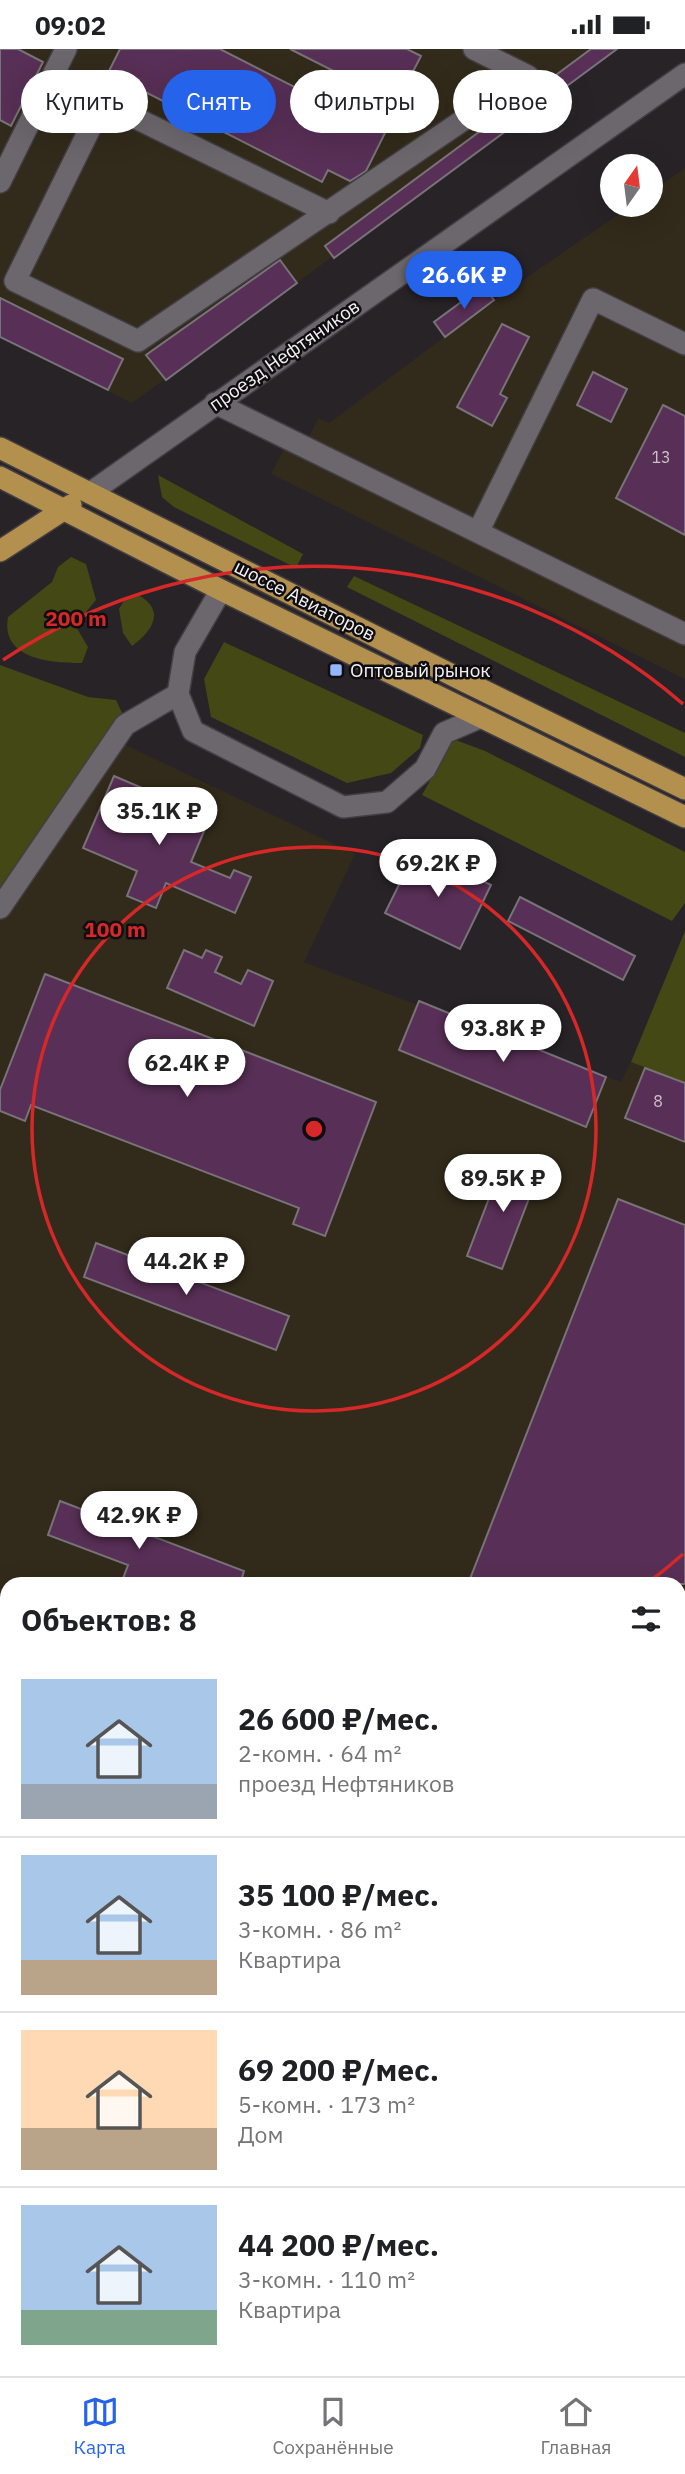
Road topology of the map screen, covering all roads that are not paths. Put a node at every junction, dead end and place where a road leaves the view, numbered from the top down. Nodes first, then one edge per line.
1 (66, 49) edge
2 (474, 49) edge
3 (56, 70) edge
4 (685, 74) edge
5 (148, 124) edge
6 (25, 133) edge
7 (88, 133) edge
8 (0, 183) edge
9 (329, 213) junction
10 (685, 344) edge
11 (215, 403) junction
12 (0, 448) edge
13 (0, 477) edge
14 (90, 493) junction
15 (63, 510) junction
16 (478, 533) junction
17 (0, 551) edge
18 (220, 590) junction
19 (685, 634) edge
20 (178, 694) junction
21 (481, 717) junction
22 (685, 789) edge
23 (685, 817) edge
24 (0, 908) edge

1 - 3 street
2 - 9 street
4 - 11 street, проезд Нефтяников
5 - 9 street
6 - 8 street
7 - 9 street
10 - 16 street
11 - 14 street, проезд Нефтяников
11 - 16 street
12 - 14 main road, шоссе Авиаторов
13 - 15 main road, шоссе Авиаторов
14 - 15 main road
14 - 22 main road, шоссе Авиаторов
15 - 17 main road
15 - 18 main road, шоссе Авиаторов
16 - 19 street
18 - 20 street
18 - 21 main road, шоссе Авиаторов
20 - 21 street
20 - 24 street
21 - 23 main road, шоссе Авиаторов

